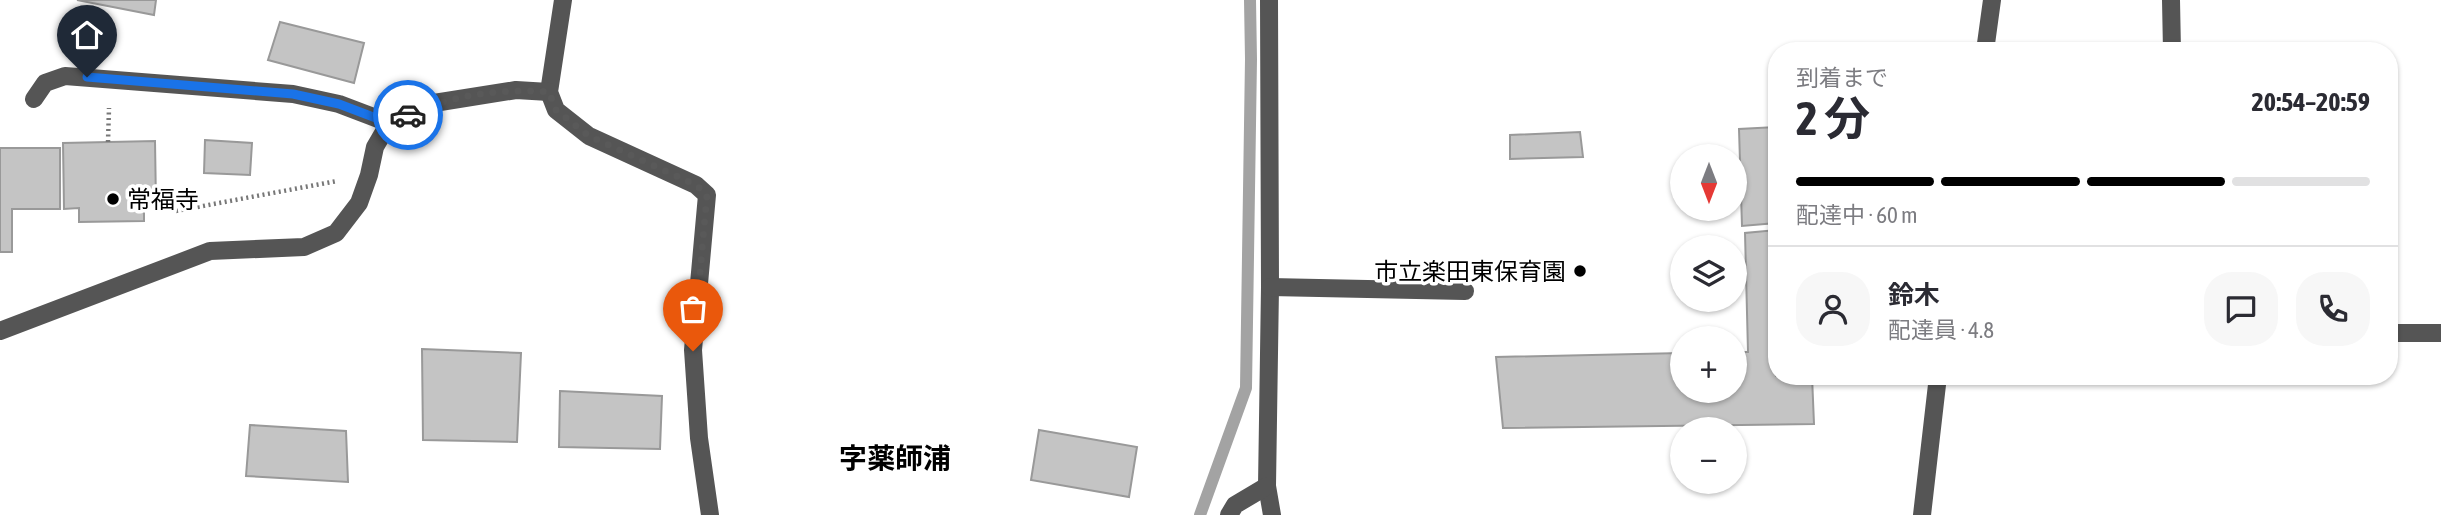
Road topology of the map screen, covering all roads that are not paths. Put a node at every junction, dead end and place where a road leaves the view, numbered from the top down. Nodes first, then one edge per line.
1 (563, 0) edge
2 (1269, 0) edge
3 (1992, 0) edge
4 (2171, 0) edge
5 (1986, 42) edge
6 (2172, 42) edge
7 (549, 92) junction
8 (34, 99) dead end
9 (389, 123) junction
10 (1270, 287) junction
11 (1465, 290) dead end
12 (1, 331) edge
13 (2398, 333) edge
14 (2441, 333) edge
15 (1937, 385) edge
16 (1267, 486) junction
17 (710, 515) edge
18 (1229, 515) edge
19 (1272, 515) edge
20 (1922, 515) edge

1 - 7 street
2 - 10 street
3 - 5 street
4 - 6 street
7 - 9 street
7 - 17 street
8 - 9 street
9 - 12 street
10 - 11 street
10 - 16 street
13 - 14 street
15 - 20 street
16 - 18 street
16 - 19 street

